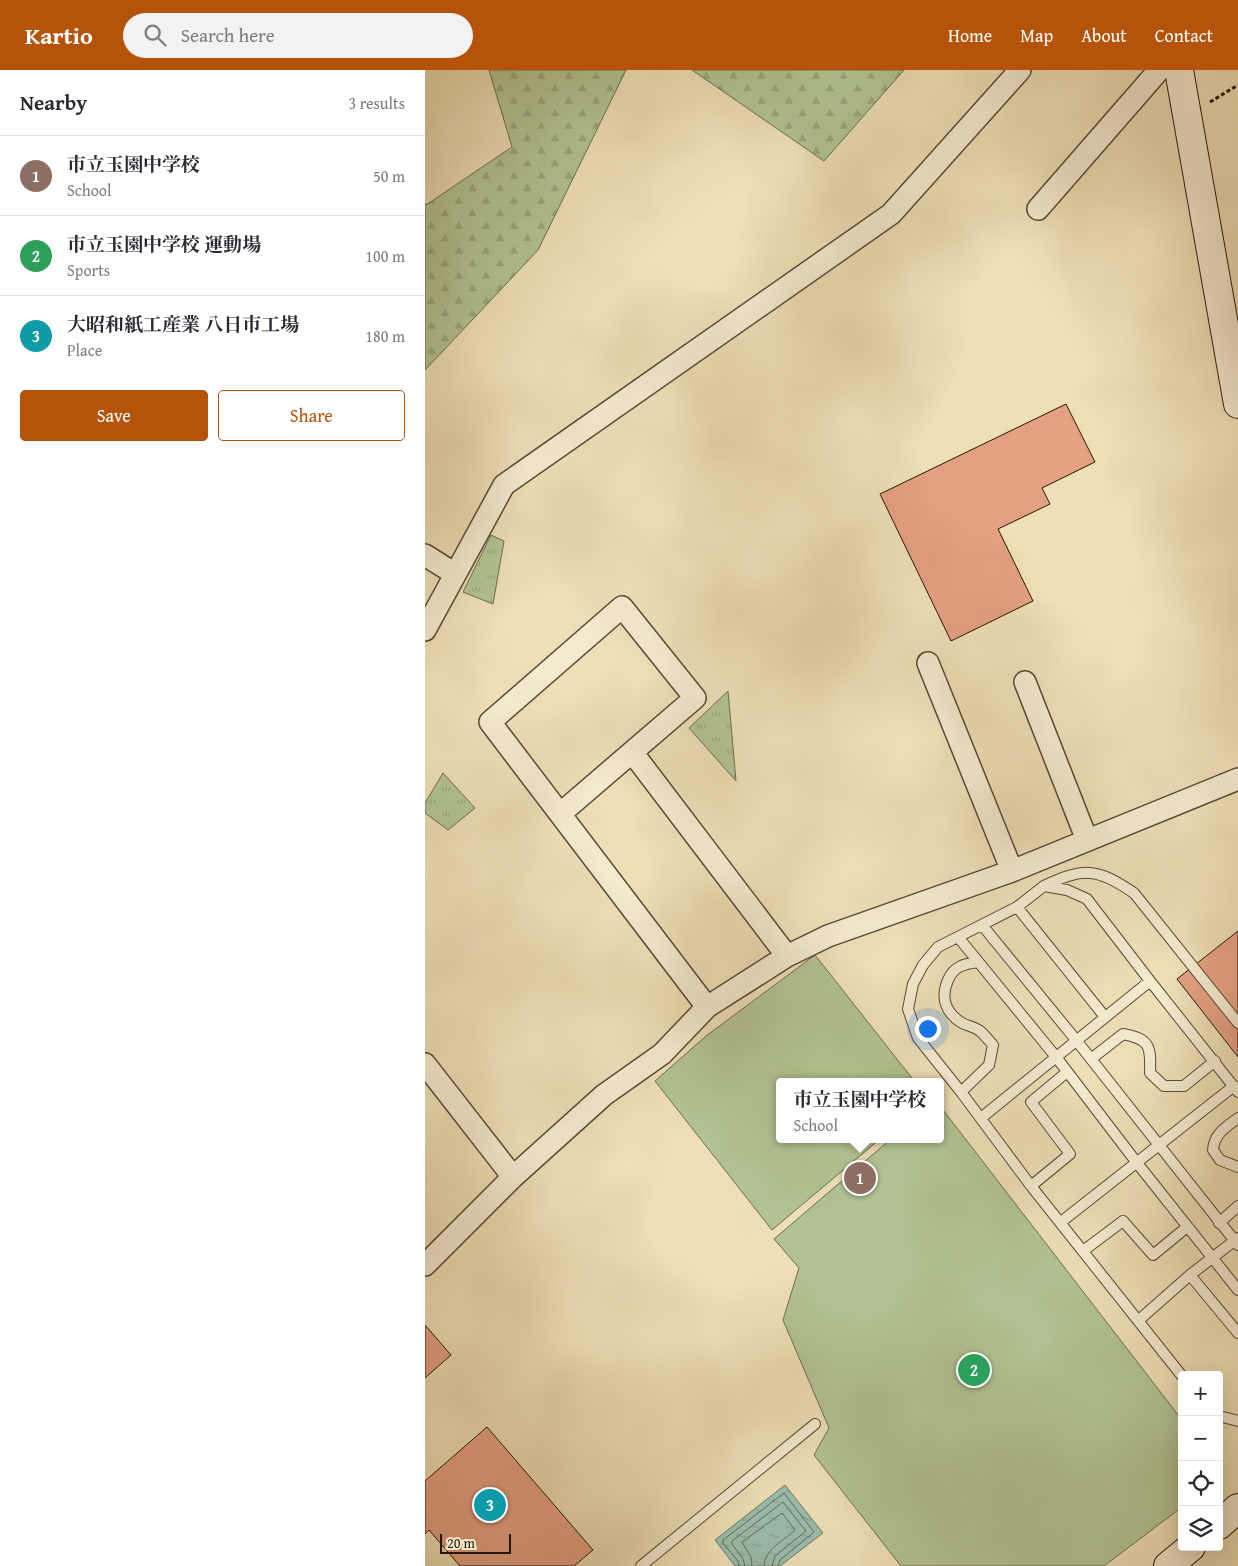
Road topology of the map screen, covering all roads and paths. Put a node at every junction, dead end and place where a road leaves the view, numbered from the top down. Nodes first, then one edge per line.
1 (1021, 70) edge
2 (1159, 70) edge
3 (1179, 70) edge
4 (1038, 209) dead end
5 (1238, 404) edge
6 (425, 555) edge
7 (455, 574) junction
8 (425, 630) edge
9 (928, 663) dead end
10 (1025, 682) dead end
11 (632, 752) junction
12 (1238, 779) edge
13 (560, 814) junction
14 (1087, 840) junction
15 (1012, 871) junction
16 (1044, 886) junction
17 (1017, 907) junction
18 (982, 925) junction
19 (958, 937) junction
20 (787, 956) junction
21 (979, 962) junction
22 (1149, 981) junction
23 (707, 1007) junction
24 (1105, 1017) junction
25 (1238, 1023) edge
26 (1076, 1040) junction
27 (1056, 1057) junction
28 (1091, 1059) junction
29 (1215, 1061) junction
30 (1067, 1072) junction
31 (428, 1076) edge
32 (1236, 1089) edge
33 (961, 1092) junction
34 (981, 1118) junction
35 (1238, 1118) edge
36 (1159, 1146) junction
37 (1137, 1163) junction
38 (1238, 1168) edge
39 (513, 1177) junction
40 (1031, 1186) junction
41 (1238, 1206) edge
42 (1061, 1222) junction
43 (1219, 1222) junction
44 (1187, 1227) junction
45 (1237, 1242) edge
46 (1083, 1251) junction
47 (1212, 1258) junction
48 (425, 1265) edge
49 (1190, 1275) junction
50 (1238, 1290) edge
51 (1139, 1320) junction
52 (1238, 1334) edge
53 (1178, 1371) edge
54 (1223, 1417) edge
55 (1238, 1421) edge
56 (815, 1424) dead end
57 (1238, 1508) edge
58 (1223, 1521) edge
59 (1186, 1551) edge
60 (641, 1566) edge
61 (1168, 1566) edge

1 - 7 street
2 - 4 street
3 - 5 street
6 - 7 street
7 - 8 street
9 - 15 street
10 - 14 street
11 - 13 street
11 - 13 street
11 - 20 street
12 - 14 street
13 - 23 street
14 - 15 street
15 - 20 street
16 - 17 lane
16 - 22 lane
16 - 25 lane
17 - 18 lane
17 - 24 lane
18 - 19 lane
18 - 26 lane
19 - 21 lane
19 - 33 lane
20 - 23 street
21 - 27 lane
21 - 33 lane
22 - 24 lane
22 - 29 lane
23 - 39 street
24 - 26 lane
26 - 27 lane
26 - 28 lane
27 - 30 lane
27 - 34 lane
28 - 29 lane
28 - 36 lane
29 - 32 lane
30 - 37 lane
30 - 40 lane
31 - 39 street
32 - 36 lane
33 - 34 lane
34 - 40 lane
35 - 38 lane
36 - 37 lane
36 - 43 lane
37 - 42 lane
37 - 44 lane
39 - 48 street
40 - 42 lane
41 - 43 lane
42 - 46 lane
43 - 45 lane
44 - 46 lane
44 - 47 lane
45 - 47 lane
46 - 51 lane
47 - 49 lane
47 - 50 lane
49 - 51 lane
49 - 52 lane
51 - 53 lane
54 - 55 lane
56 - 60 lane
57 - 58 street
59 - 61 street

